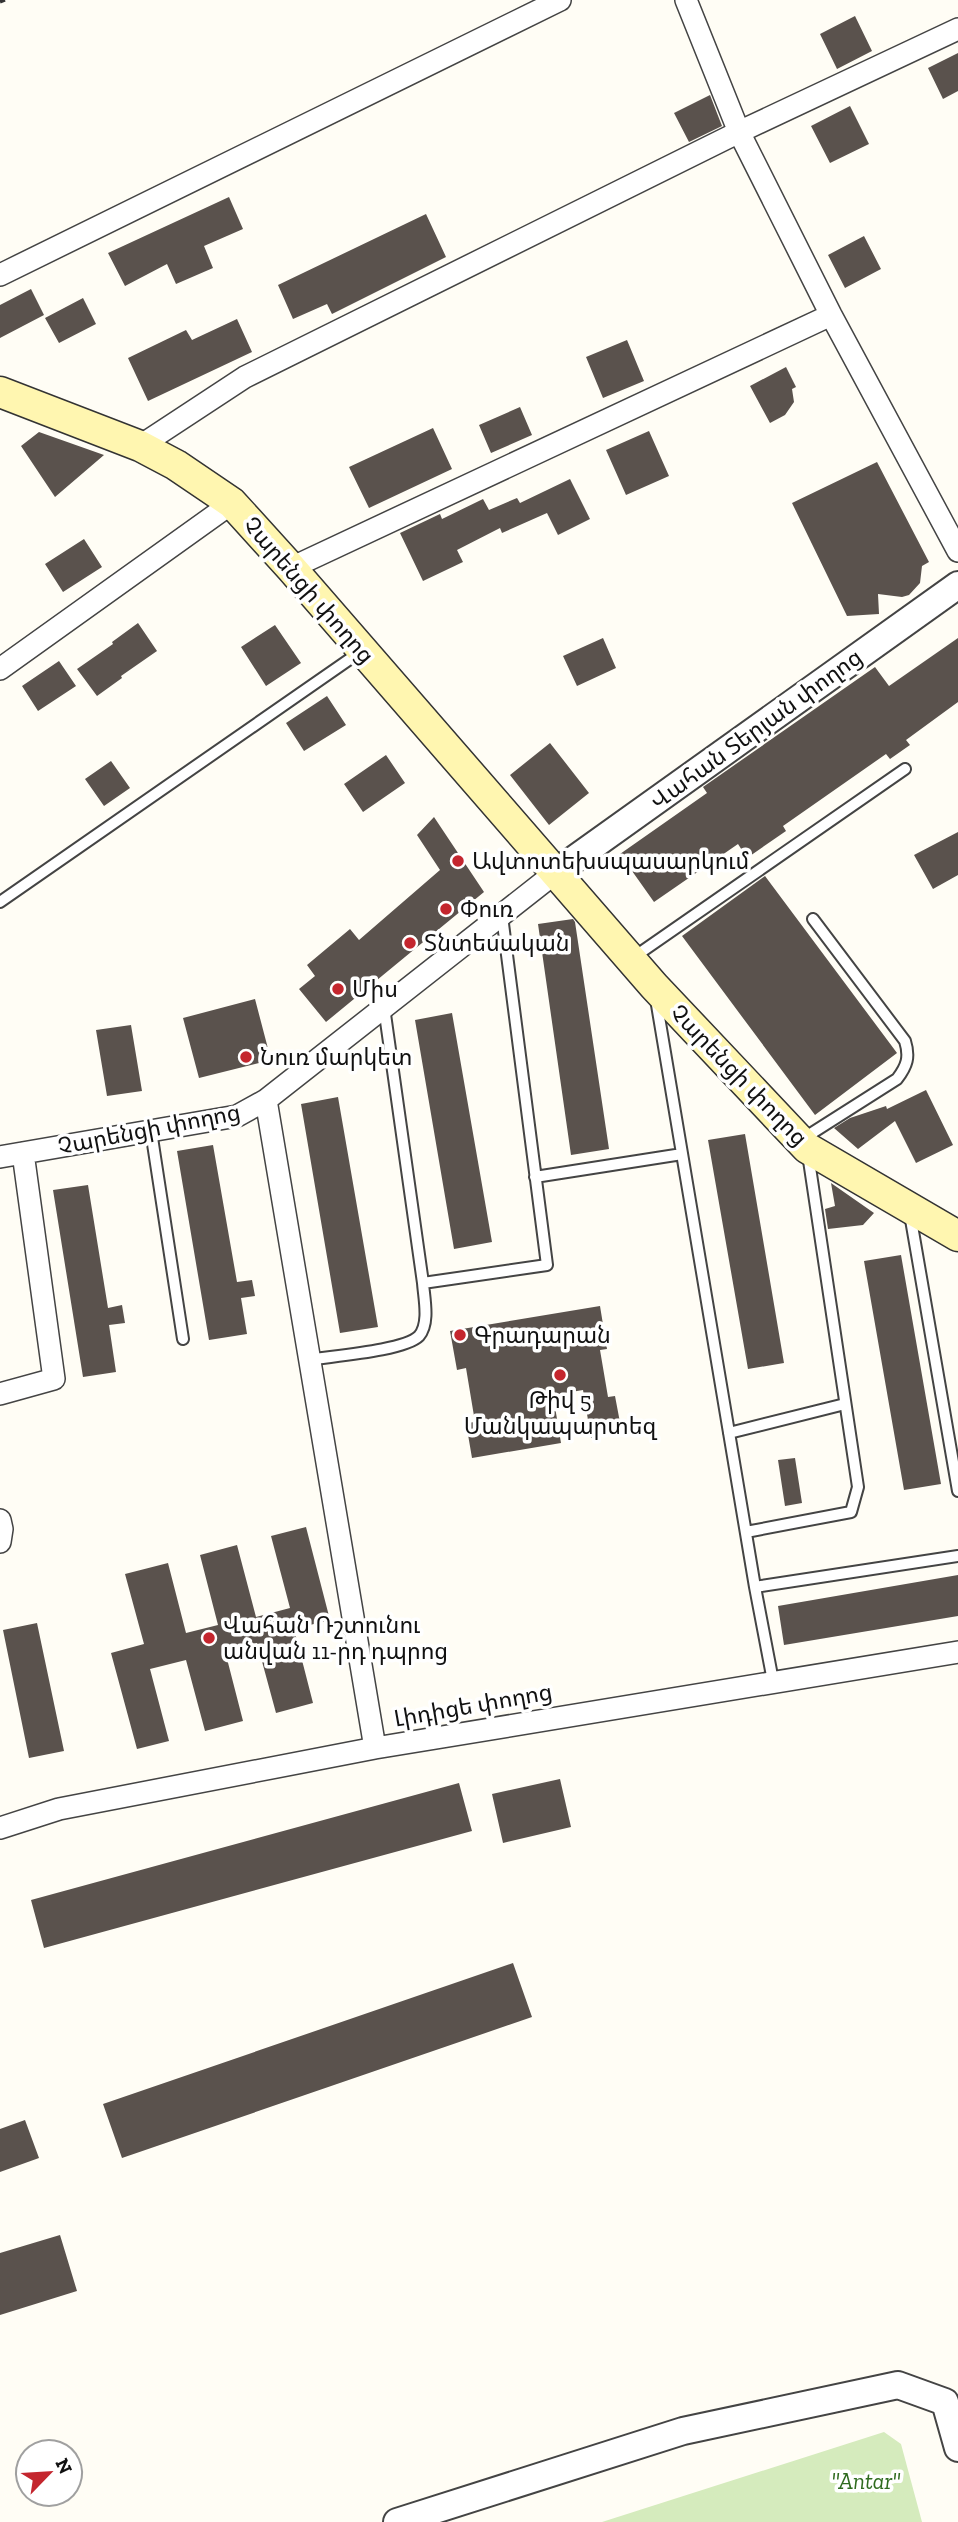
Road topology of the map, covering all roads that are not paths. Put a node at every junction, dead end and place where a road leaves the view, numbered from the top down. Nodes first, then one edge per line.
1 (560, 0) edge
2 (686, 0) edge
3 (958, 29) edge
4 (739, 131) junction
5 (0, 275) edge
6 (831, 315) junction
7 (0, 392) edge
8 (140, 446) junction
9 (232, 503) junction
10 (958, 551) edge
11 (291, 568) junction
12 (958, 585) edge
13 (362, 650) junction
14 (0, 669) edge
15 (905, 769) dead end
16 (555, 873) junction
17 (0, 902) edge
18 (502, 916) junction
19 (813, 919) dead end
20 (631, 959) junction
21 (654, 986) junction
22 (384, 1007) junction
23 (266, 1100) junction
24 (151, 1131) junction
25 (803, 1144) junction
26 (23, 1153) junction
27 (682, 1154) junction
28 (0, 1157) edge
29 (535, 1177) junction
30 (909, 1208) junction
31 (958, 1236) edge
32 (423, 1283) junction
33 (183, 1339) dead end
34 (308, 1360) junction
35 (0, 1394) edge
36 (845, 1404) junction
37 (729, 1433) junction
38 (958, 1491) edge
39 (0, 1520) edge
40 (746, 1532) junction
41 (0, 1542) edge
42 (958, 1556) edge
43 (755, 1587) junction
44 (958, 1652) edge
45 (773, 1681) junction
46 (375, 1748) junction
47 (0, 1828) edge
48 (958, 2448) edge
49 (397, 2522) edge

1 - 5 street
2 - 4 street
3 - 4 street
4 - 6 street
4 - 8 street
6 - 10 street
6 - 11 street
7 - 8 main road, Չարենցի փողոց
8 - 9 main road, Չարենցի փողոց
9 - 11 main road, Չարենցի փողոց
9 - 14 street
11 - 13 main road, Չարենցի փողոց
12 - 16 street, Վահան Տերյան փողոց
13 - 16 main road, Չարենցի փողոց
13 - 17 lane
15 - 20 lane
16 - 18 street, Չարենցի փողոց
16 - 20 main road, Չարենցի փողոց
18 - 22 street, Չարենցի փողոց
18 - 29 lane
19 - 25 lane
20 - 21 main road, Չարենցի փողոց
21 - 25 main road, Չարենցի փողոց
21 - 27 lane
22 - 23 street, Չարենցի փողոց
22 - 32 lane
23 - 24 street, Չարենցի փողոց
23 - 34 street
24 - 26 street, Չարենցի փողոց
24 - 33 lane
25 - 30 main road, Չարենցի փողոց
25 - 36 lane
26 - 28 street, Չարենցի փողոց
26 - 35 street
27 - 29 lane
27 - 37 lane
29 - 32 lane
30 - 31 main road, Չարենցի փողոց
30 - 38 lane
32 - 34 lane
34 - 46 street
36 - 37 lane
36 - 40 lane
37 - 40 lane
39 - 41 street
40 - 43 lane
42 - 43 lane
43 - 45 lane
44 - 45 street, Լիդիցե փողոց
45 - 46 street, Լիդիցե փողոց
46 - 47 street, Լիդիցե փողոց
48 - 49 street

